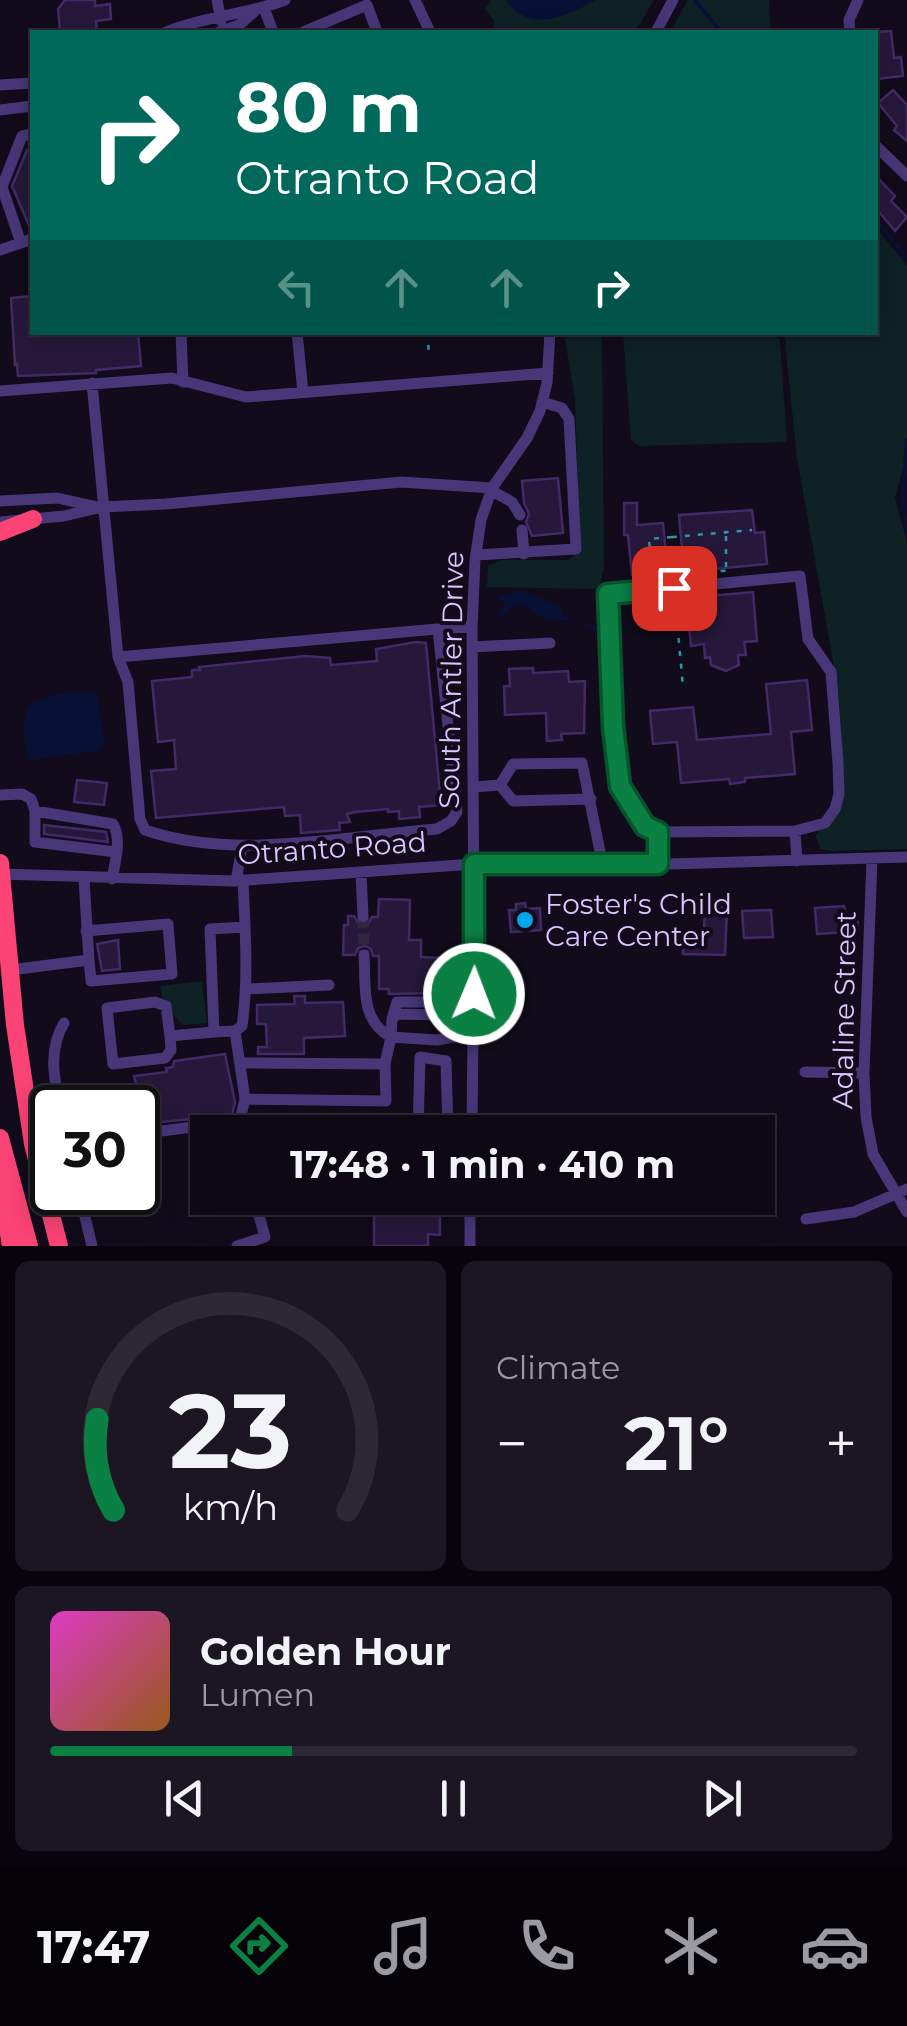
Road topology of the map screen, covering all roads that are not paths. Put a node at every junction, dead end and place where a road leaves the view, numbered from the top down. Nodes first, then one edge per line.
1 (217, 0) edge
2 (285, 0) edge
3 (415, 0) edge
4 (673, 0) edge
5 (858, 0) edge
6 (262, 7) edge
7 (218, 16) junction
8 (171, 30) edge
9 (222, 30) edge
10 (225, 30) edge
11 (273, 30) edge
12 (308, 30) edge
13 (376, 30) edge
14 (429, 30) edge
15 (657, 30) edge
16 (850, 30) edge
17 (30, 83) edge
18 (0, 85) edge
19 (30, 106) edge
20 (0, 110) edge
21 (30, 134) edge
22 (878, 148) edge
23 (906, 171) edge
24 (27, 241) edge
25 (0, 250) edge
26 (181, 335) edge
27 (297, 335) edge
28 (550, 335) edge
29 (548, 373) junction
30 (183, 382) junction
31 (92, 384) junction
32 (0, 391) edge
33 (303, 392) junction
34 (542, 402) junction
35 (492, 490) junction
36 (0, 501) edge
37 (102, 508) junction
38 (520, 515) dead end
39 (33, 519) junction
40 (0, 522) edge
41 (522, 530) dead end
42 (0, 532) edge
43 (524, 554) junction
44 (476, 555) junction
45 (472, 626) junction
46 (438, 629) junction
47 (550, 643) dead end
48 (472, 647) junction
49 (118, 657) junction
50 (500, 785) junction
51 (474, 786) junction
52 (0, 796) edge
53 (591, 799) junction
54 (35, 811) junction
55 (795, 830) junction
56 (658, 832) junction
57 (242, 847) junction
58 (116, 852) junction
59 (907, 857) edge
60 (872, 859) junction
61 (796, 861) junction
62 (0, 864) edge
63 (474, 864) junction
64 (658, 864) junction
65 (602, 866) junction
66 (362, 872) junction
67 (0, 874) edge
68 (84, 878) junction
69 (112, 879) junction
70 (240, 881) junction
71 (364, 917) tunnel mouth
72 (245, 927) junction
73 (86, 932) junction
74 (364, 955) tunnel mouth
75 (474, 958) junction
76 (89, 960) junction
77 (10, 970) junction
78 (329, 985) dead end
79 (248, 988) junction
80 (64, 1023) dead end
81 (235, 1031) junction
82 (214, 1032) junction
83 (473, 1033) junction
84 (170, 1036) junction
85 (391, 1037) junction
86 (240, 1062) junction
87 (384, 1064) junction
88 (805, 1072) dead end
89 (864, 1073) junction
90 (56, 1085) edge
91 (245, 1098) junction
92 (241, 1115) edge
93 (418, 1115) edge
94 (448, 1115) edge
95 (472, 1115) edge
96 (190, 1127) edge
97 (160, 1131) edge
98 (0, 1138) edge
99 (0, 1181) edge
100 (902, 1192) edge
101 (907, 1212) edge
102 (84, 1215) edge
103 (259, 1215) edge
104 (470, 1215) edge
105 (806, 1219) dead end
106 (266, 1241) edge
107 (11, 1246) edge
108 (28, 1246) edge
109 (59, 1246) edge
110 (92, 1246) edge
111 (237, 1246) edge
112 (470, 1246) edge

1 - 7 street
2 - 6 street
3 - 14 street
4 - 15 street
5 - 16 street
6 - 7 street
6 - 10 street
6 - 11 street
7 - 8 street
7 - 9 street
12 - 13 street
17 - 18 street
19 - 20 street
21 - 24 street
22 - 23 street
24 - 25 street
26 - 30 street
27 - 33 street
28 - 29 street, South Antler Drive
29 - 33 street
29 - 34 street, South Antler Drive
30 - 31 street
30 - 33 street
31 - 32 street
31 - 37 street
34 - 35 street, South Antler Drive
34 - 43 street
35 - 37 street
35 - 38 street
35 - 44 street, South Antler Drive
36 - 37 street
37 - 39 street
37 - 49 street
39 - 40 street
39 - 42 highway
41 - 43 street
43 - 44 street
44 - 45 street, South Antler Drive
45 - 46 street
45 - 48 street, South Antler Drive
46 - 49 street
46 - 57 street
47 - 48 street
48 - 51 street, South Antler Drive
49 - 57 street
50 - 51 street
50 - 53 street
50 - 53 street
51 - 63 street, South Antler Drive
52 - 54 street
53 - 65 street
54 - 58 street
54 - 58 street
55 - 56 street
55 - 56 street
55 - 61 street
56 - 64 street
57 - 70 street
58 - 69 street
59 - 60 street, Otranto Road
60 - 61 street, Otranto Road
60 - 89 street, Adaline Street
61 - 64 street, Otranto Road
62 - 67 highway
63 - 65 street, Otranto Road
63 - 66 street, Otranto Road
63 - 75 street, South Antler Drive
64 - 65 street, Otranto Road
66 - 70 street, Otranto Road
66 - 71 street
67 - 68 street, Otranto Road
67 - 77 highway
68 - 69 street, Otranto Road
68 - 73 street
69 - 70 street, Otranto Road
70 - 72 street
72 - 79 street
72 - 82 street
73 - 76 street
73 - 76 street
74 - 85 street
75 - 83 street, South Antler Drive
75 - 85 street
76 - 77 street
77 - 109 highway
78 - 79 street
79 - 81 street
80 - 90 street
81 - 82 street
81 - 86 street
82 - 84 street
83 - 85 street
83 - 95 street, South Antler Drive
84 - 84 street
85 - 87 street
86 - 87 street
86 - 91 street
87 - 91 street
88 - 89 street
89 - 100 street, Adaline Street
91 - 92 street
93 - 94 street
96 - 97 street
98 - 108 highway
99 - 107 highway
100 - 101 street, Adaline Street
100 - 105 street
102 - 110 street
103 - 106 street
104 - 112 street
106 - 111 street

